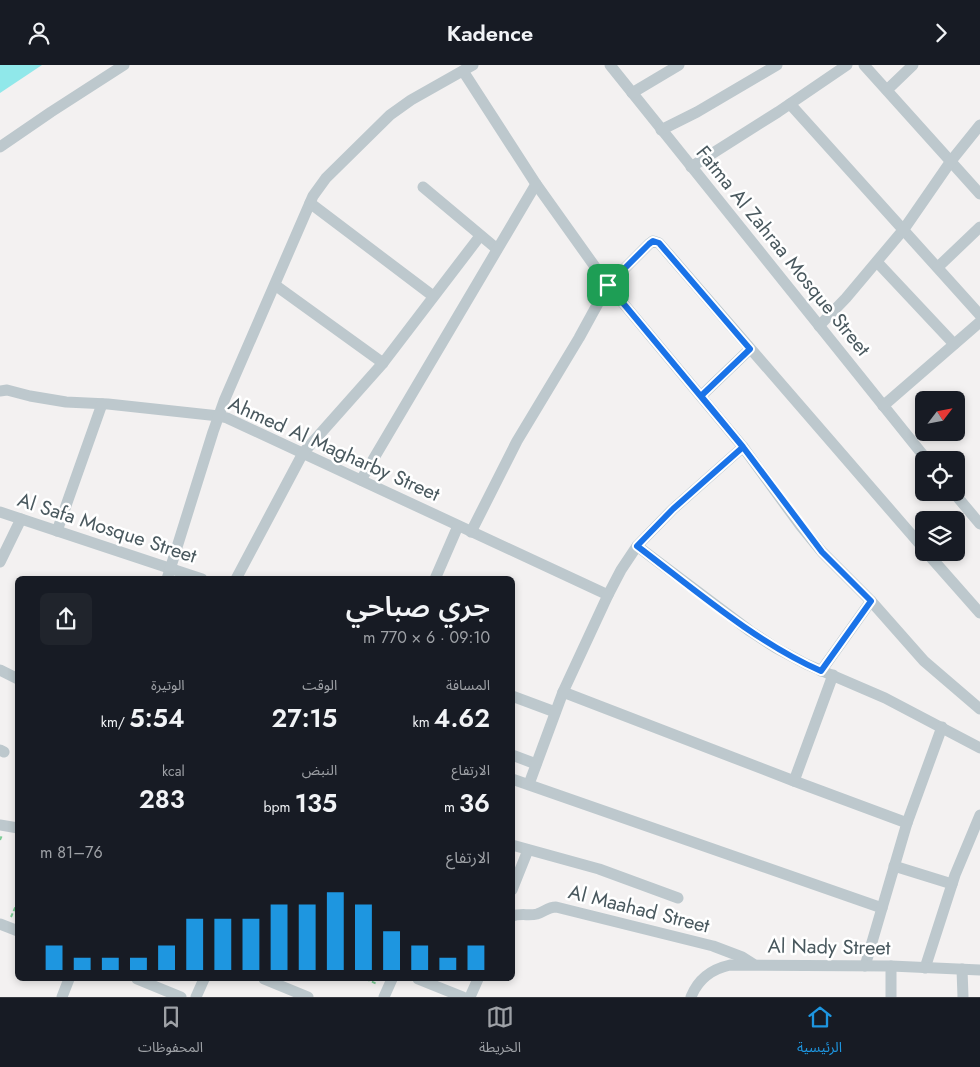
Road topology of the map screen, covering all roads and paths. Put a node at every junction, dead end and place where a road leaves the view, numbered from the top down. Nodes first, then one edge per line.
1 (124, 65) edge
2 (610, 65) edge
3 (679, 65) edge
4 (777, 65) edge
5 (847, 65) edge
6 (864, 65) edge
7 (913, 65) edge
8 (468, 68) edge
9 (887, 91) junction
10 (632, 93) junction
11 (790, 104) junction
12 (980, 125) edge
13 (662, 130) junction
14 (0, 147) edge
15 (951, 161) junction
16 (691, 167) junction
17 (536, 184) junction
18 (423, 187) dead end
19 (980, 194) edge
20 (310, 203) junction
21 (980, 227) edge
22 (904, 229) junction
23 (480, 236) junction
24 (496, 249) junction
25 (877, 262) junction
26 (938, 267) junction
27 (274, 285) junction
28 (608, 285) junction
29 (433, 296) junction
30 (980, 315) edge
31 (980, 322) edge
32 (819, 326) junction
33 (954, 344) junction
34 (750, 349) junction
35 (383, 363) junction
36 (0, 391) edge
37 (701, 396) junction
38 (102, 404) junction
39 (883, 406) junction
40 (219, 415) junction
41 (743, 447) junction
42 (920, 451) edge
43 (303, 453) junction
44 (360, 480) junction
45 (961, 501) edge
46 (0, 512) edge
47 (21, 519) junction
48 (980, 524) edge
49 (458, 526) junction
50 (57, 531) junction
51 (471, 532) junction
52 (915, 539) edge
53 (637, 546) junction
54 (934, 561) edge
55 (0, 562) edge
56 (168, 574) edge
57 (182, 576) edge
58 (238, 576) edge
59 (436, 576) edge
60 (608, 595) junction
61 (871, 601) junction
62 (980, 613) edge
63 (0, 670) edge
64 (821, 671) junction
65 (834, 675) junction
66 (15, 678) edge
67 (563, 692) junction
68 (515, 696) edge
69 (980, 709) edge
70 (555, 711) junction
71 (942, 727) junction
72 (980, 748) edge
73 (515, 756) edge
74 (536, 764) junction
75 (515, 780) edge
76 (794, 781) junction
77 (529, 784) junction
78 (980, 815) edge
79 (907, 823) junction
80 (0, 825) edge
81 (15, 828) edge
82 (515, 846) edge
83 (528, 850) junction
84 (894, 866) junction
85 (515, 882) edge
86 (952, 884) junction
87 (678, 898) dead end
88 (882, 908) junction
89 (15, 909) edge
90 (515, 915) edge
91 (8, 927) edge
92 (754, 965) junction
93 (865, 966) junction
94 (891, 967) junction
95 (925, 968) junction
96 (962, 969) junction
97 (980, 970) edge
98 (68, 981) edge
99 (143, 981) edge
100 (203, 981) edge
101 (269, 981) edge
102 (371, 981) edge
103 (423, 981) edge
104 (477, 981) edge
105 (286, 988) edge
106 (388, 988) edge
107 (62, 997) edge
108 (181, 997) edge
109 (196, 997) edge
110 (308, 997) edge
111 (463, 997) edge
112 (470, 997) edge
113 (691, 997) edge
114 (891, 997) edge
115 (963, 997) edge

1 - 14 street
2 - 10 street, Fatma Al Zahraa Mosque Street
3 - 10 street
4 - 13 street
5 - 11 street
6 - 9 street
7 - 9 street
8 - 17 street
8 - 20 street
9 - 15 street
10 - 13 street, Fatma Al Zahraa Mosque Street
11 - 16 street
11 - 22 street
12 - 15 street
13 - 16 street, Fatma Al Zahraa Mosque Street
15 - 19 street
15 - 22 street
16 - 32 street, Fatma Al Zahraa Mosque Street
17 - 24 street
17 - 28 street
18 - 23 street
20 - 27 street
20 - 29 street
21 - 26 street
22 - 25 street
22 - 26 street
23 - 24 street
23 - 29 street
24 - 44 street
25 - 32 street
25 - 33 street
26 - 30 street
27 - 35 street
27 - 40 street
28 - 34 street
28 - 37 street
28 - 51 street
29 - 35 street
31 - 33 street
32 - 39 street, Fatma Al Zahraa Mosque Street
33 - 39 street
34 - 37 street
34 - 52 street
35 - 43 street
36 - 38 street, Ahmed Al Magharby Street
37 - 41 street
38 - 40 street, Ahmed Al Magharby Street
38 - 50 street
39 - 42 street, Fatma Al Zahraa Mosque Street
40 - 43 street, Ahmed Al Magharby Street
40 - 56 street
41 - 53 street
41 - 61 street
43 - 44 street, Ahmed Al Magharby Street
43 - 58 street
44 - 49 street, Ahmed Al Magharby Street
45 - 48 street
46 - 47 street, Al Safa Mosque Street
47 - 50 street, Al Safa Mosque Street
47 - 55 street
49 - 51 street, Ahmed Al Magharby Street
49 - 59 street
50 - 56 street, Al Safa Mosque Street
51 - 60 street, Ahmed Al Magharby Street
53 - 60 street
53 - 64 street
54 - 62 street
56 - 57 street, Al Safa Mosque Street
60 - 67 street
61 - 64 street
61 - 69 street
63 - 66 street
64 - 65 street
65 - 71 street
65 - 76 street
67 - 70 street
67 - 76 street
68 - 70 street
70 - 74 street
71 - 72 street
71 - 79 street
73 - 74 street
74 - 77 street
75 - 77 street
76 - 79 street
77 - 88 street
78 - 86 street
79 - 84 street
80 - 81 street
82 - 83 street
83 - 85 street
83 - 87 street
84 - 86 street
84 - 88 street
86 - 95 street
88 - 93 street
89 - 91 path
90 - 92 street, Al Maahad Street
92 - 93 street, Al Nady Street
92 - 113 street, Al Nady Street
93 - 94 street, Al Nady Street
94 - 95 street, Al Nady Street
94 - 114 street
95 - 96 street, Al Nady Street
96 - 97 street, Al Nady Street
96 - 115 street
98 - 107 street
99 - 108 street
100 - 109 street
101 - 105 street
102 - 106 path
103 - 111 street
104 - 112 street
105 - 110 street

